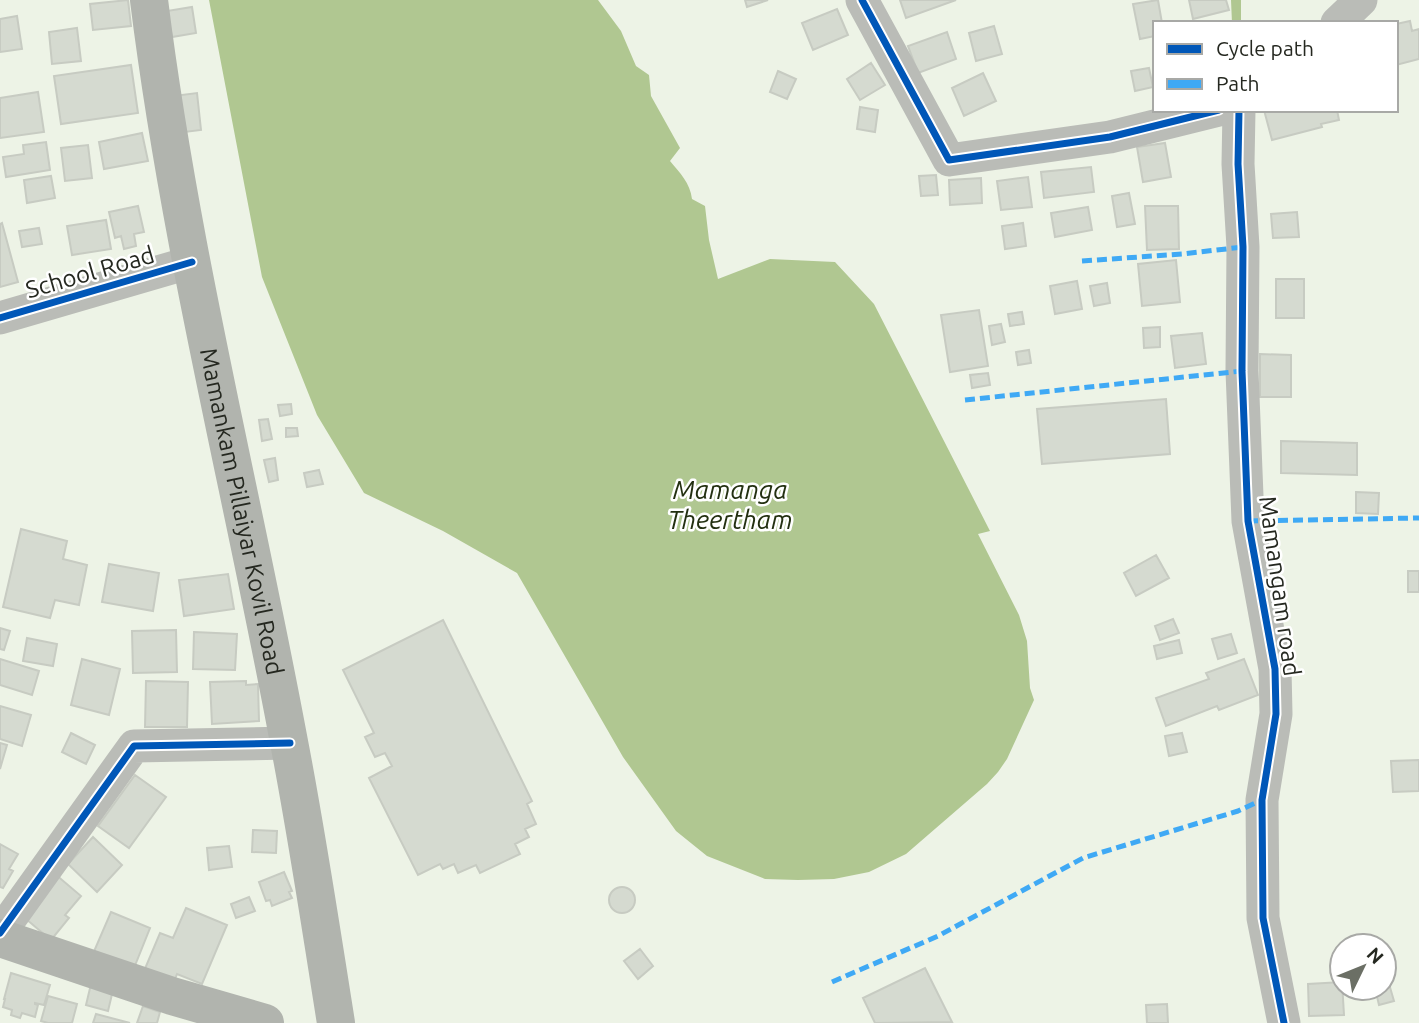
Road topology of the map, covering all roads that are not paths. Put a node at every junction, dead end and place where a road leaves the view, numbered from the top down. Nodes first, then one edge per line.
1 (149, 0) edge
2 (862, 0) edge
3 (1361, 0) edge
4 (1339, 21) edge
5 (1211, 112) edge
6 (1238, 112) edge
7 (192, 262) junction
8 (0, 318) edge
9 (290, 743) junction
10 (0, 935) edge
11 (265, 1023) edge
12 (336, 1023) edge
13 (1284, 1023) edge

1 - 7 main road, Mamankam Pillaiyar Kovil Road
2 - 5 street
3 - 4 street
6 - 13 street, Mamangam road
7 - 8 street, School Road
7 - 9 main road, Mamankam Pillaiyar Kovil Road
9 - 10 street
9 - 12 main road, Mamankam Pillaiyar Kovil Road
10 - 11 main road

